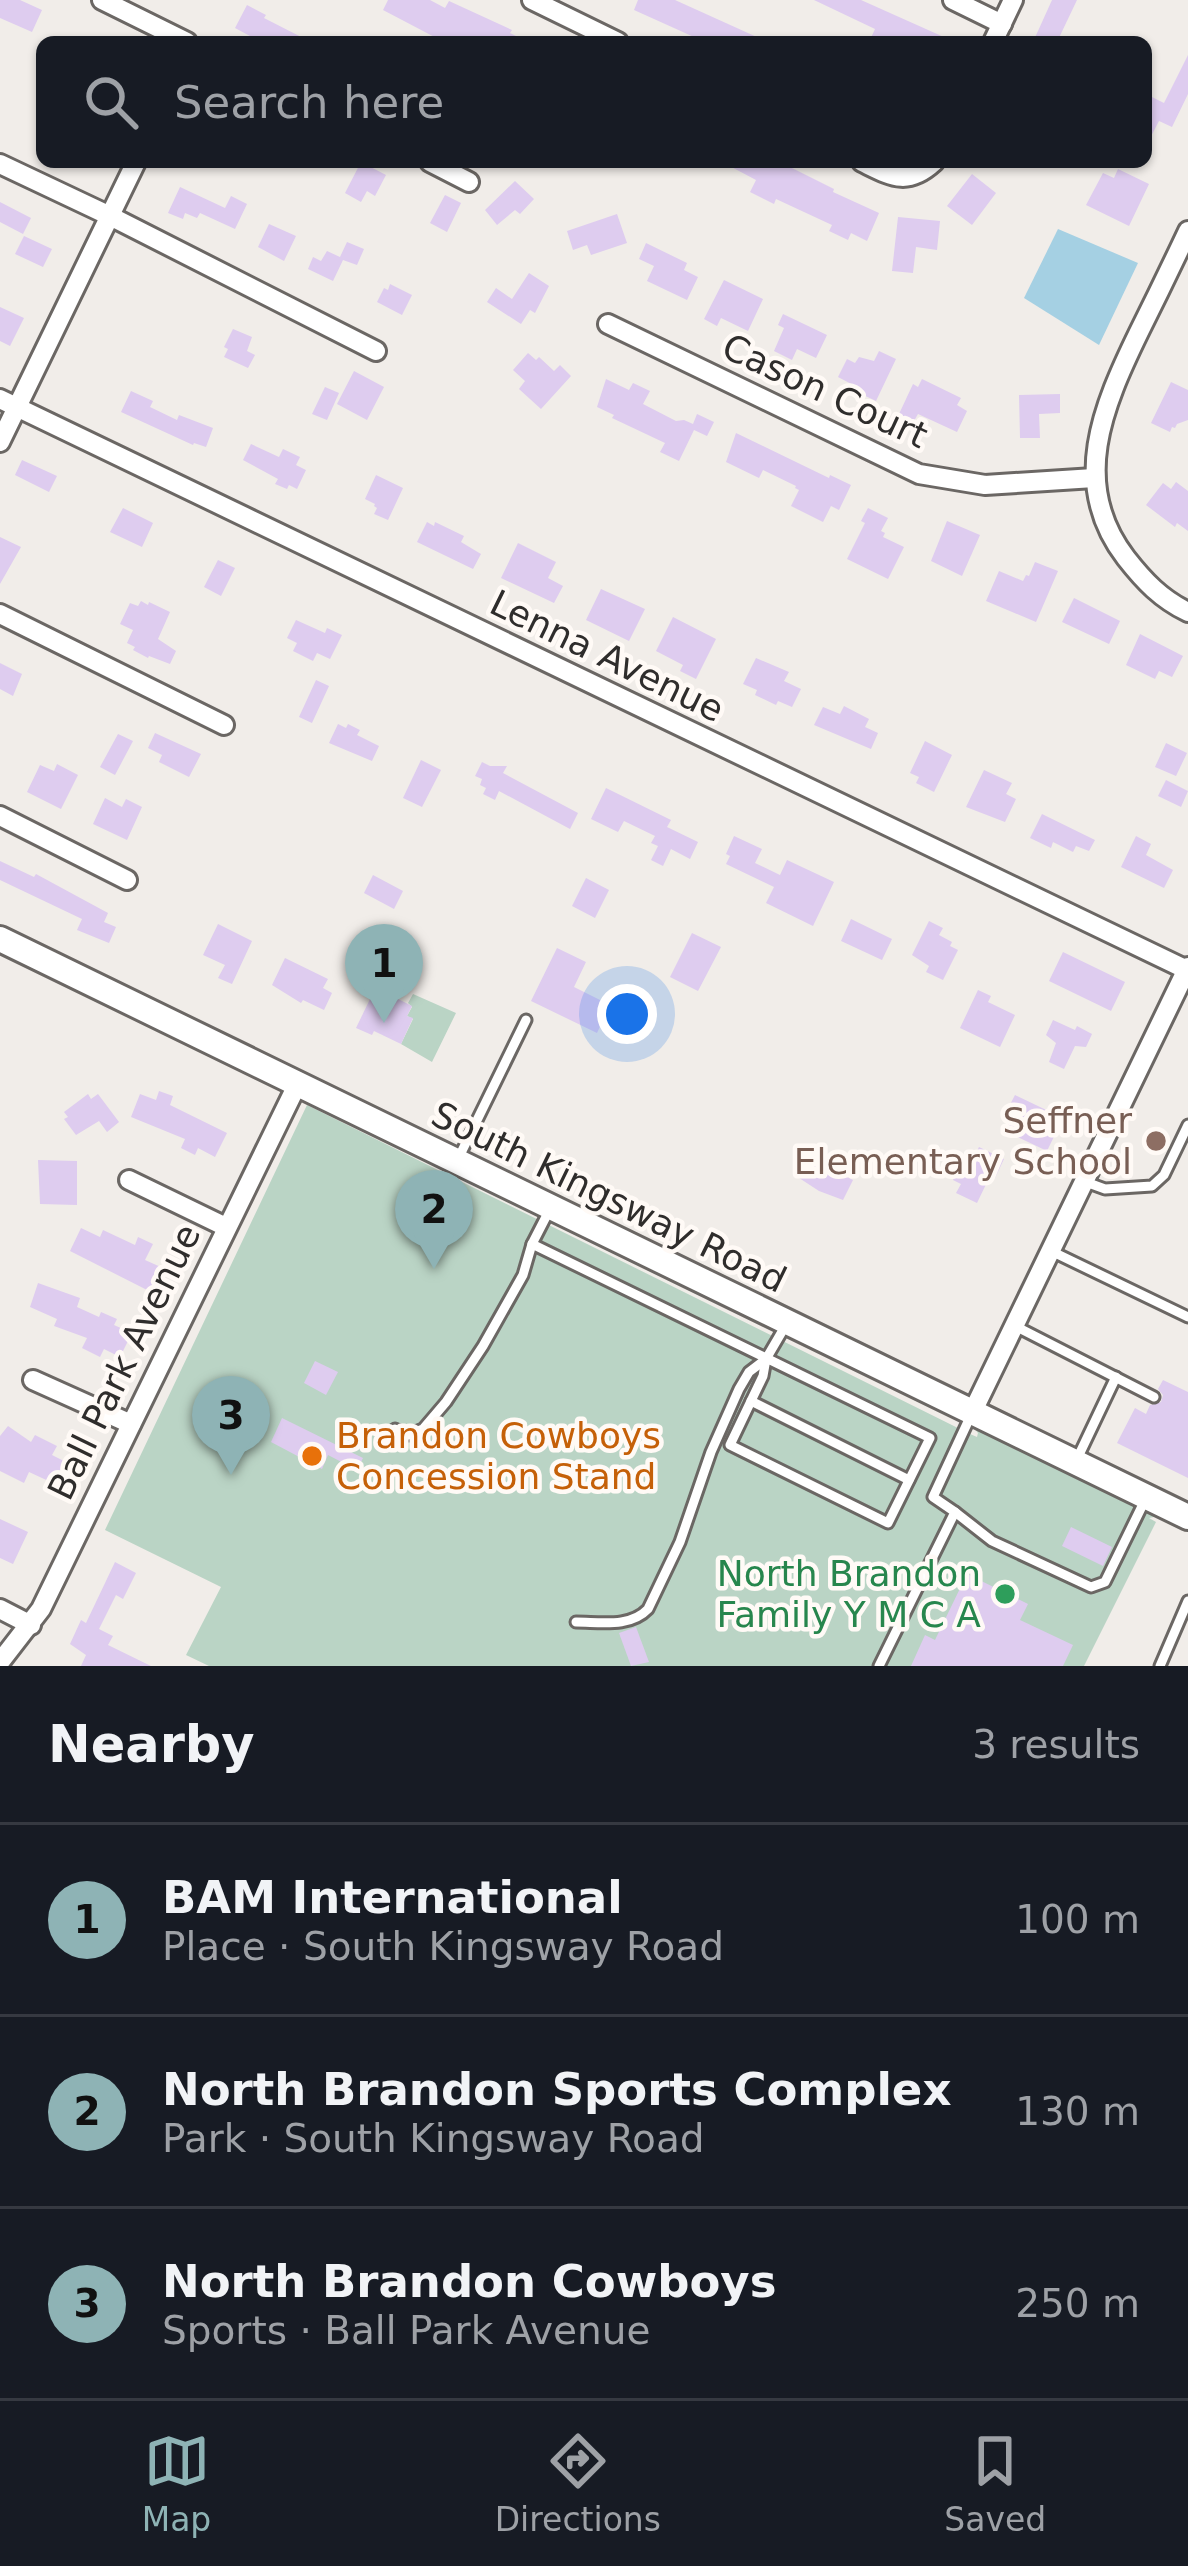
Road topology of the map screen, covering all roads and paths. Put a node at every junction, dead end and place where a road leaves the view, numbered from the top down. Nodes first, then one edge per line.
1 (102, 0) edge
2 (953, 0) edge
3 (1013, 0) edge
4 (542, 2) edge
5 (998, 33) edge
6 (175, 36) edge
7 (606, 36) edge
8 (0, 164) edge
9 (133, 168) edge
10 (442, 168) edge
11 (874, 168) edge
12 (927, 168) edge
13 (470, 182) dead end
14 (110, 216) junction
15 (1188, 231) edge
16 (608, 325) dead end
17 (376, 351) dead end
18 (8, 403) edge
19 (0, 442) edge
20 (1094, 478) junction
21 (1188, 612) edge
22 (0, 614) edge
23 (224, 725) dead end
24 (0, 816) edge
25 (127, 880) dead end
26 (0, 939) edge
27 (1187, 968) edge
28 (1181, 998) edge
29 (526, 1019) dead end
30 (297, 1085) junction
31 (1188, 1125) edge
32 (456, 1162) junction
33 (129, 1180) dead end
34 (1084, 1181) junction
35 (551, 1208) junction
36 (226, 1227) junction
37 (532, 1244) junction
38 (1051, 1251) junction
39 (1188, 1317) edge
40 (787, 1323) junction
41 (1014, 1325) junction
42 (766, 1359) junction
43 (1116, 1377) junction
44 (33, 1380) dead end
45 (1154, 1397) dead end
46 (751, 1402) junction
47 (972, 1413) junction
48 (131, 1424) junction
49 (394, 1429) dead end
50 (1075, 1463) junction
51 (909, 1480) junction
52 (1146, 1497) junction
53 (955, 1512) junction
54 (1188, 1517) edge
55 (1188, 1601) edge
56 (0, 1609) edge
57 (576, 1622) dead end
58 (31, 1625) junction
59 (0, 1662) edge
60 (879, 1666) edge
61 (1160, 1666) edge

1 - 6 street
2 - 5 street
3 - 5 street
4 - 7 street
8 - 14 street
9 - 14 street
10 - 13 street
11 - 12 street
14 - 17 street
14 - 18 street
15 - 20 street
16 - 20 street, Cason Court
18 - 19 street
18 - 27 street, Lenna Avenue
20 - 21 street
22 - 23 street
24 - 25 street
26 - 30 street, South Kingsway Road
27 - 28 street
28 - 34 street
29 - 32 lane
30 - 32 street, South Kingsway Road
30 - 36 street, Ball Park Avenue
31 - 34 lane
32 - 35 street, South Kingsway Road
33 - 36 street
34 - 38 street
35 - 37 lane
35 - 40 street, South Kingsway Road
36 - 48 street, Ball Park Avenue
37 - 42 lane
37 - 49 lane
38 - 39 lane
38 - 41 street
40 - 42 lane
40 - 47 street, South Kingsway Road
41 - 43 lane
41 - 47 street
42 - 46 lane
42 - 51 lane
42 - 57 lane
43 - 45 lane
43 - 50 lane
44 - 48 street
46 - 51 lane
46 - 51 lane
47 - 50 street, South Kingsway Road
47 - 53 lane
48 - 58 street, Ball Park Avenue
50 - 52 street, South Kingsway Road
52 - 53 lane
52 - 54 street, South Kingsway Road
53 - 60 lane
55 - 61 lane
56 - 58 street
58 - 59 street, Ball Park Avenue

